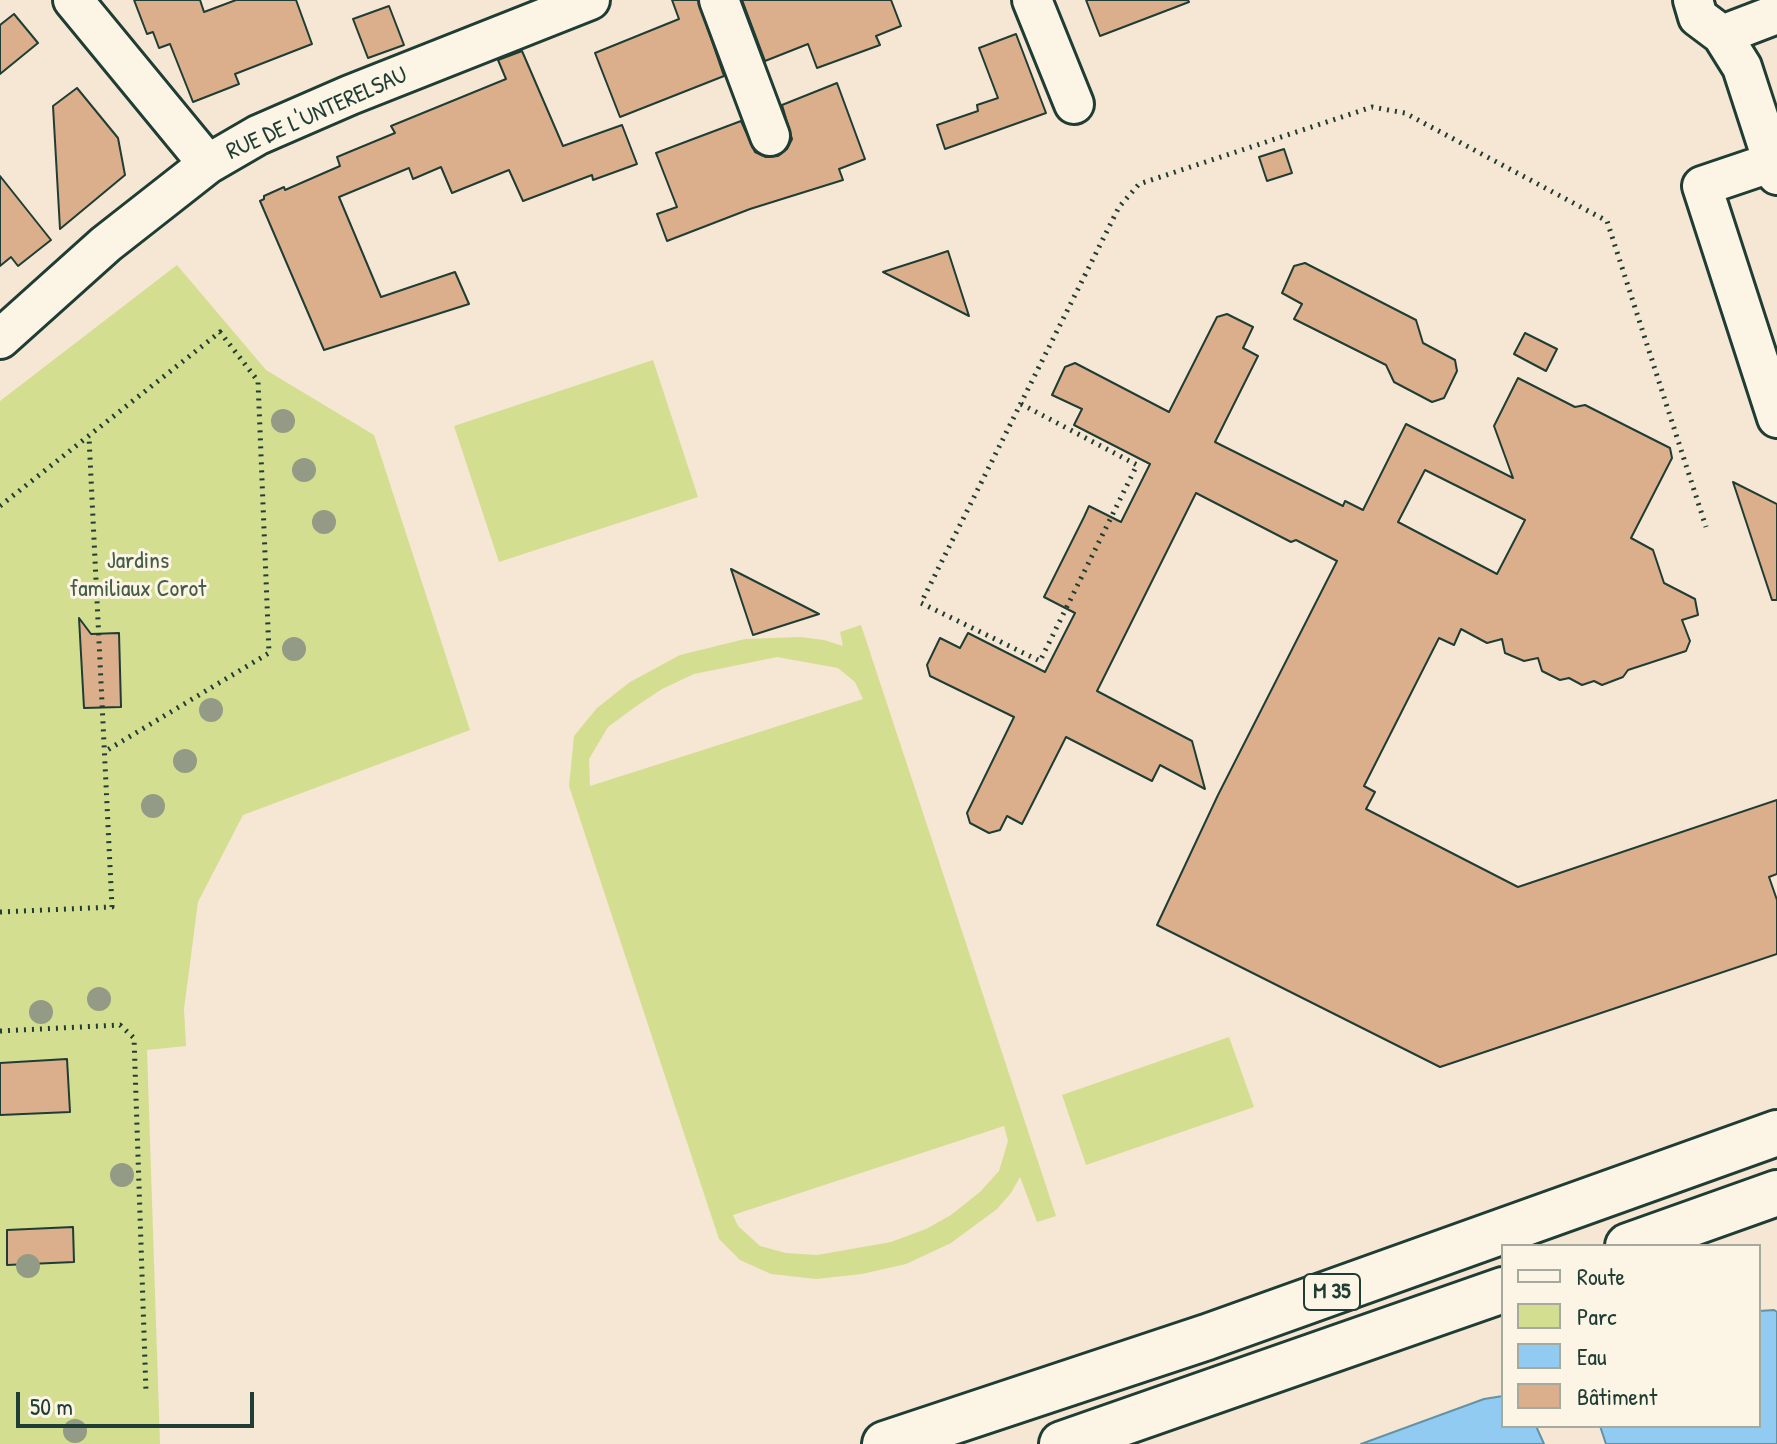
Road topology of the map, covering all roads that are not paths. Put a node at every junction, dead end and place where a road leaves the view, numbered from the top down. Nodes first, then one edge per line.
1 (73, 0) edge
2 (590, 0) edge
3 (719, 0) edge
4 (1032, 0) edge
5 (1693, 0) edge
6 (1777, 14) edge
7 (1722, 35) junction
8 (1074, 104) dead end
9 (770, 136) dead end
10 (208, 164) junction
11 (1775, 169) edge
12 (0, 339) edge
13 (1777, 418) edge
14 (1777, 1133) edge
15 (1777, 1193) edge
16 (1634, 1244) edge
17 (1501, 1291) edge
18 (885, 1444) edge
19 (1062, 1444) edge

1 - 10 street
2 - 10 street, RUE DE L'UNTERELSAU
3 - 9 street
4 - 8 street
5 - 7 street
6 - 7 street
7 - 11 street
10 - 12 street, RUE DE L'UNTERELSAU
11 - 13 street
14 - 18 highway, M 35
15 - 16 highway
17 - 19 highway, M 35

